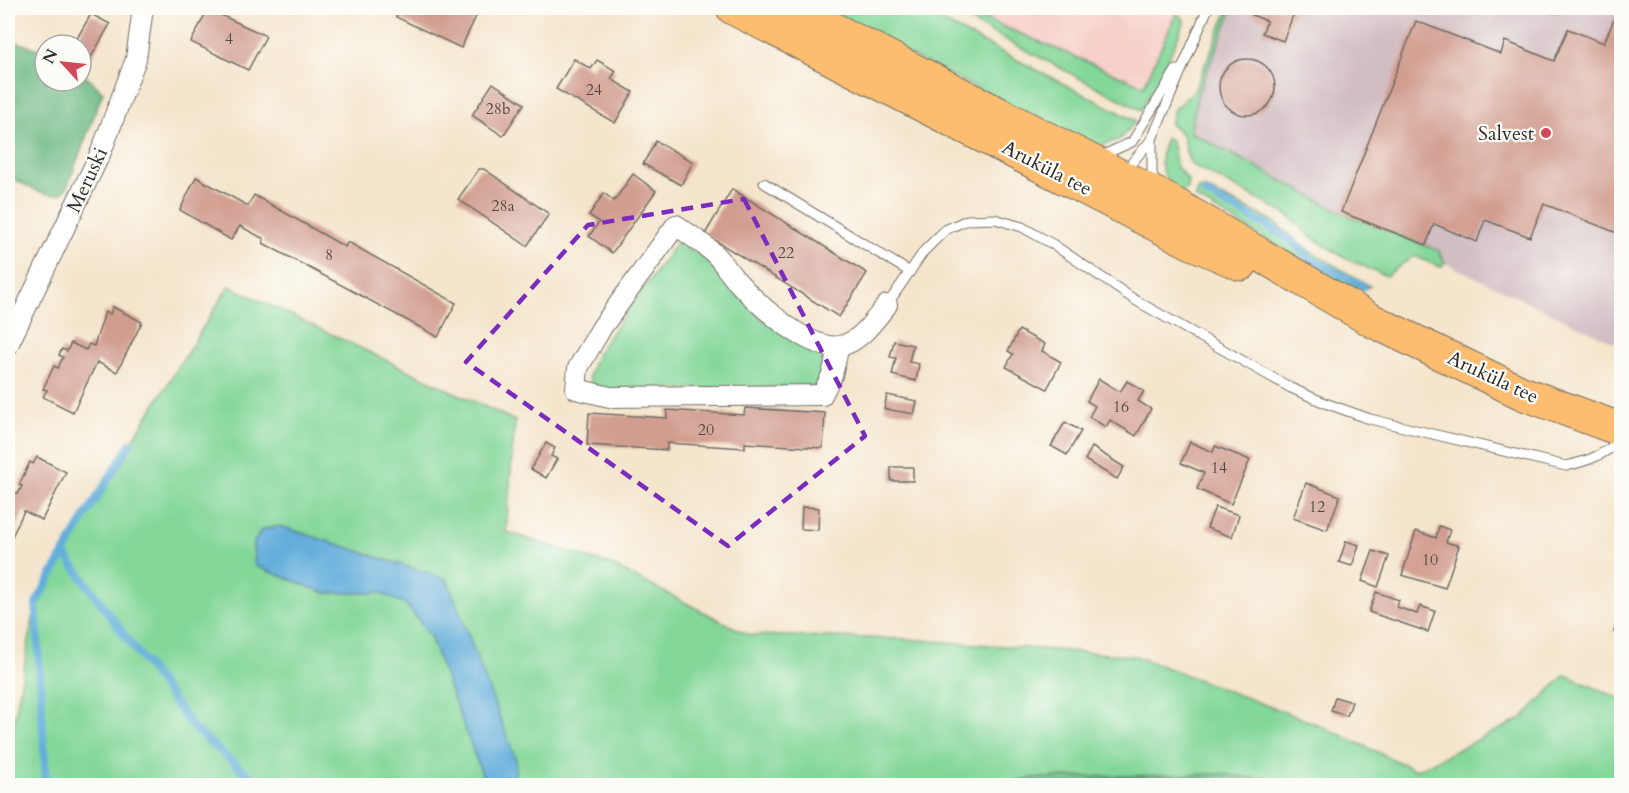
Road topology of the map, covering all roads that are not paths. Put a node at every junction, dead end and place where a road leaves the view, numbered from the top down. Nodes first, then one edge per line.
1 (142, 8) edge
2 (733, 8) edge
3 (792, 8) edge
4 (1208, 8) edge
5 (1553, 8) edge
6 (1560, 8) edge
7 (1197, 34) junction
8 (1158, 100) junction
9 (1152, 139) junction
10 (1023, 156) junction
11 (1067, 159) junction
12 (764, 183) dead end
13 (1127, 188) junction
14 (1168, 201) junction
15 (910, 272) junction
16 (887, 305) joint
17 (1367, 318) junction
18 (8, 345) edge
19 (839, 346) junction
20 (1622, 430) edge
21 (1622, 438) edge

1 - 18 street, Meruski
2 - 10 highway, Aruküla tee
3 - 11 highway, Aruküla tee
4 - 7 lane
5 - 6 lane
7 - 8 lane
7 - 9 lane
8 - 11 lane
8 - 13 lane
9 - 13 lane
9 - 14 lane
10 - 11 lane
10 - 13 highway, Aruküla tee
11 - 13 highway, Aruküla tee
12 - 15 lane
13 - 14 highway, Aruküla tee
13 - 17 highway, Aruküla tee
14 - 17 highway, Aruküla tee
15 - 16 lane
15 - 21 lane
16 - 19 street
17 - 20 highway, Aruküla tee
19 - 19 street

